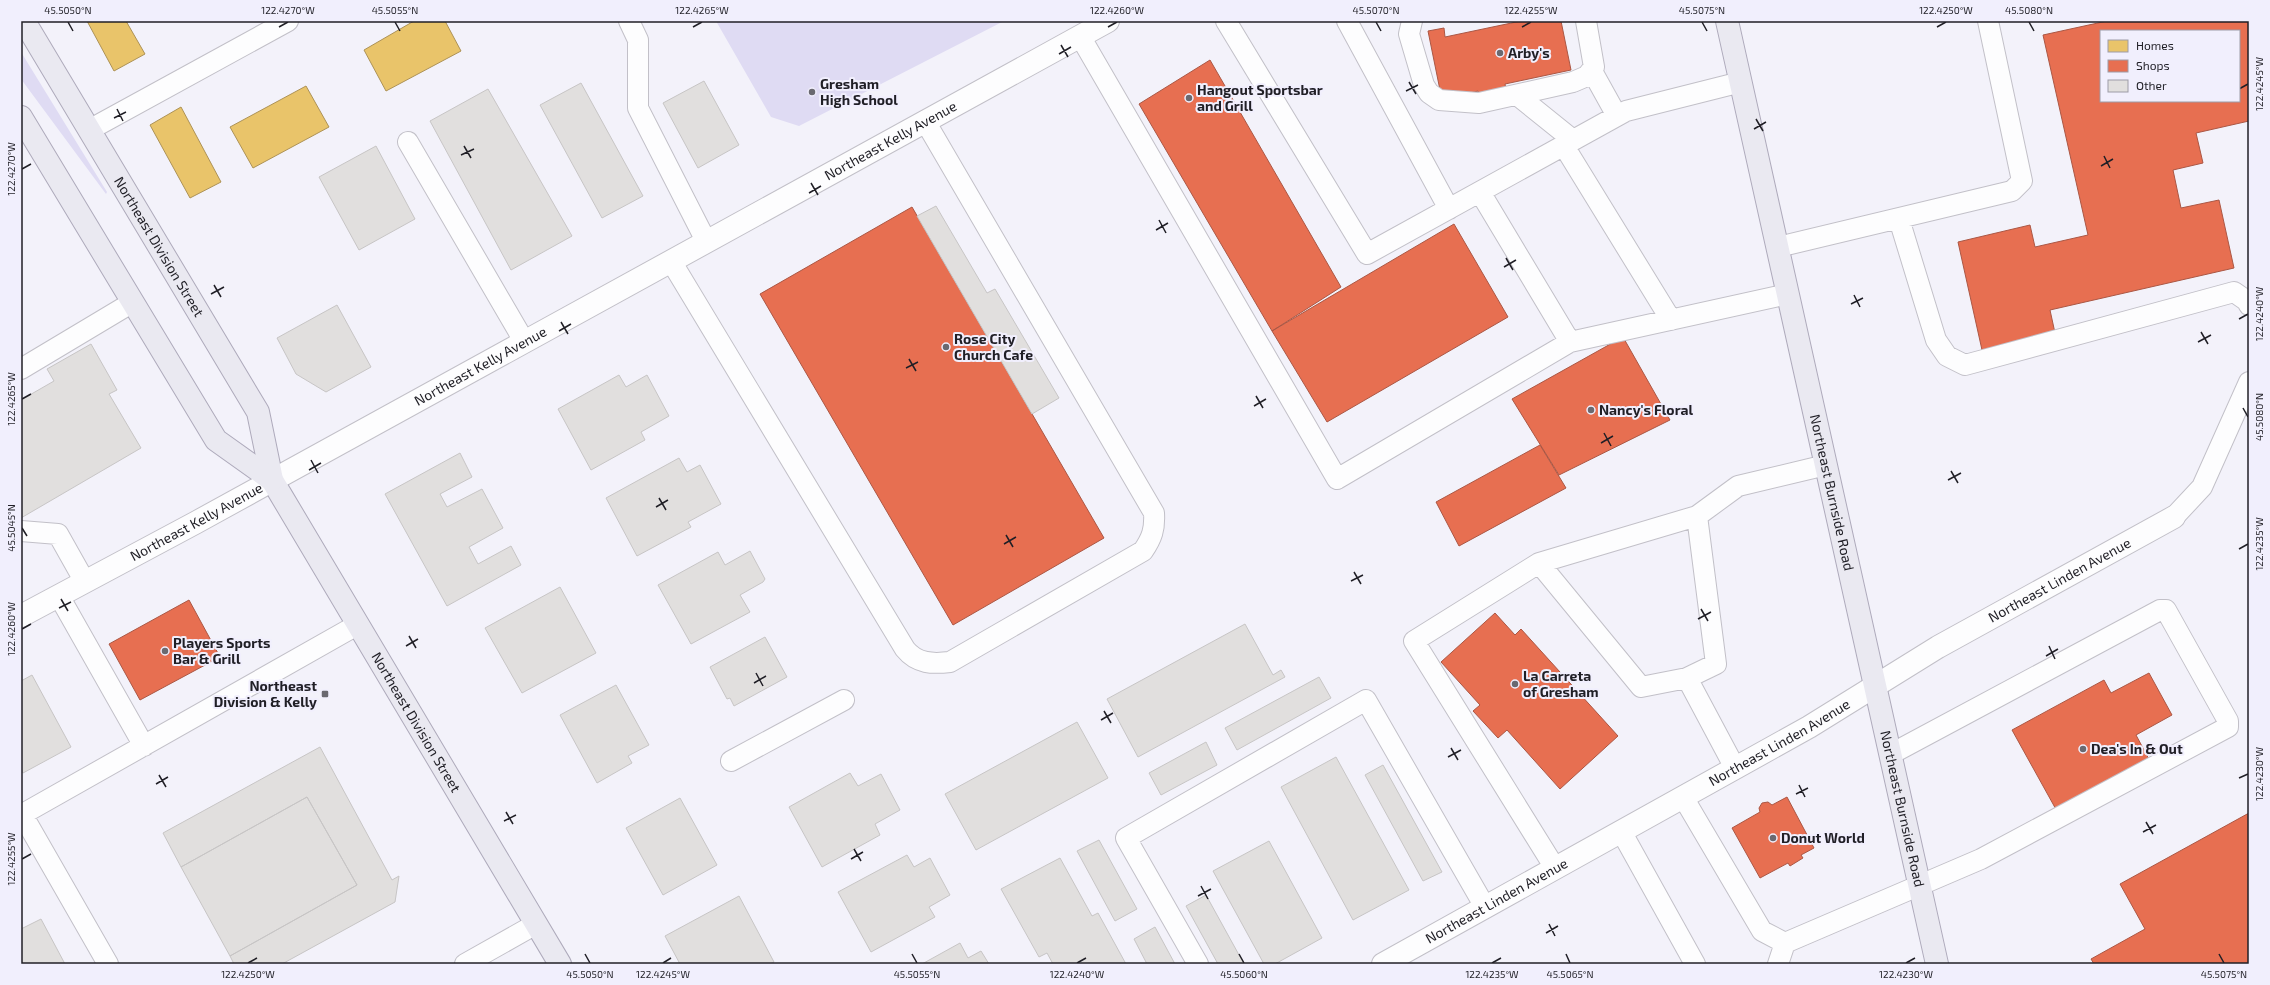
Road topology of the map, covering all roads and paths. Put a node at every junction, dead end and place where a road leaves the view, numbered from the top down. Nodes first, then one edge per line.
1 (24, 21) edge
2 (288, 21) edge
3 (629, 21) edge
4 (1108, 21) edge
5 (1226, 21) edge
6 (1347, 21) edge
7 (1412, 21) edge
8 (1586, 21) edge
9 (1727, 21) edge
10 (1988, 21) edge
11 (1080, 36) junction
12 (1592, 70) junction
13 (1741, 82) junction
14 (1517, 95) junction
15 (1617, 116) junction
16 (21, 117) edge
17 (925, 121) junction
18 (89, 130) junction
19 (408, 142) dead end
20 (1569, 143) junction
21 (1480, 192) junction
22 (1449, 209) junction
23 (1899, 219) junction
24 (706, 241) junction
25 (1778, 248) junction
26 (671, 261) junction
27 (1788, 294) junction
28 (133, 302) junction
29 (2249, 305) edge
30 (1671, 320) junction
31 (524, 341) junction
32 (1570, 342) junction
33 (21, 369) edge
34 (2249, 382) edge
35 (1826, 465) junction
36 (272, 480) junction
37 (1696, 516) junction
38 (2174, 517) joint
39 (21, 531) edge
40 (1539, 563) junction
41 (85, 582) junction
42 (59, 596) junction
43 (21, 616) edge
44 (357, 625) junction
45 (1688, 678) junction
46 (1876, 686) junction
47 (844, 700) dead end
48 (144, 746) junction
49 (1891, 754) junction
50 (731, 761) dead end
51 (1736, 768) junction
52 (1684, 797) junction
53 (22, 814) edge
54 (1622, 831) junction
55 (1556, 868) junction
56 (1920, 886) junction
57 (1485, 907) junction
58 (536, 924) junction
59 (1785, 943) junction
60 (108, 964) edge
61 (465, 964) edge
62 (560, 964) edge
63 (1198, 964) edge
64 (1383, 964) edge
65 (1695, 964) edge
66 (1778, 964) edge
67 (1937, 964) edge

1 - 18 main road, Northeast Division Street
2 - 18 lane
3 - 24 lane
4 - 11 street, Northeast Kelly Avenue
5 - 22 lane
6 - 22 lane
7 - 14 lane
8 - 12 lane
9 - 13 main road, Northeast Burnside Road
10 - 23 lane
11 - 17 street, Northeast Kelly Avenue
11 - 32 lane
12 - 14 lane
12 - 15 lane
13 - 15 lane
13 - 25 main road, Northeast Burnside Road
14 - 20 lane
15 - 20 lane
16 - 28 main road, Northeast Division Street
17 - 24 street, Northeast Kelly Avenue
17 - 26 lane
18 - 36 main road, Northeast Division Street
19 - 31 lane
20 - 21 lane
20 - 30 lane
21 - 22 lane
21 - 32 lane
23 - 25 lane
23 - 29 lane
24 - 26 street, Northeast Kelly Avenue
25 - 27 main road, Northeast Burnside Road
26 - 31 street, Northeast Kelly Avenue
27 - 30 lane
27 - 35 main road, Northeast Burnside Road
28 - 33 lane
28 - 36 main road, Northeast Division Street
30 - 32 lane
31 - 36 street, Northeast Kelly Avenue
34 - 38 lane
35 - 37 lane
35 - 46 main road, Northeast Burnside Road
36 - 41 street, Northeast Kelly Avenue
36 - 44 main road, Northeast Division Street
37 - 40 lane
37 - 45 lane
38 - 46 street, Northeast Linden Avenue
39 - 41 lane
40 - 45 lane
40 - 55 lane
41 - 42 street, Northeast Kelly Avenue
42 - 43 street, Northeast Kelly Avenue
42 - 48 lane
44 - 48 lane
44 - 58 main road, Northeast Division Street
45 - 51 lane
46 - 49 main road, Northeast Burnside Road
46 - 51 street, Northeast Linden Avenue
47 - 50 lane
48 - 53 lane
49 - 56 main road, Northeast Burnside Road
49 - 56 lane
51 - 52 street, Northeast Linden Avenue
52 - 54 street, Northeast Linden Avenue
52 - 59 lane
53 - 60 lane
54 - 55 street, Northeast Linden Avenue
54 - 65 lane
55 - 57 street, Northeast Linden Avenue
56 - 59 lane
56 - 67 main road, Northeast Burnside Road
57 - 63 lane
57 - 64 street, Northeast Linden Avenue
58 - 61 lane
58 - 62 main road, Northeast Division Street
59 - 66 lane

